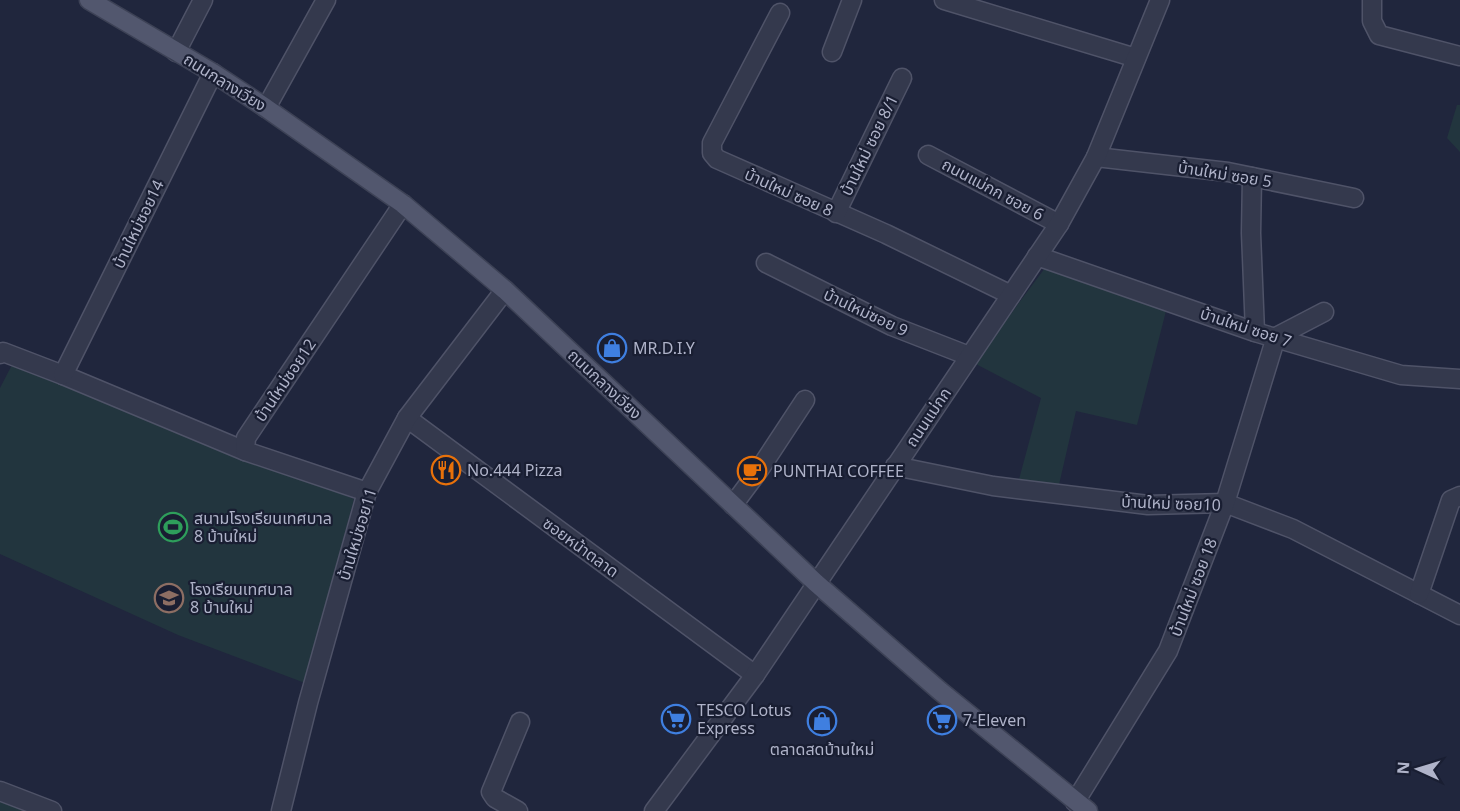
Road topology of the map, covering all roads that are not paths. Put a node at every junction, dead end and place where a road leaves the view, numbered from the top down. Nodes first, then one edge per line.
1 (89, 0) edge
2 (203, 0) edge
3 (326, 0) edge
4 (852, 0) edge
5 (944, 0) edge
6 (1160, 0) edge
7 (1372, 0) edge
8 (780, 13) dead end
9 (176, 52) junction
10 (832, 52) dead end
11 (1460, 56) edge
12 (1136, 58) junction
13 (213, 73) junction
14 (902, 78) dead end
15 (266, 108) junction
16 (928, 155) dead end
17 (1096, 157) junction
18 (1252, 177) junction
19 (1354, 198) dead end
20 (403, 204) junction
21 (836, 213) junction
22 (1059, 224) junction
23 (1037, 256) junction
24 (766, 263) dead end
25 (505, 290) junction
26 (1011, 295) junction
27 (1324, 312) dead end
28 (1255, 332) junction
29 (1276, 337) junction
30 (0, 354) edge
31 (969, 356) junction
32 (63, 375) junction
33 (1460, 379) edge
34 (805, 400) dead end
35 (408, 418) junction
36 (245, 451) junction
37 (895, 466) junction
38 (367, 492) junction
39 (1460, 496) edge
40 (1225, 503) junction
41 (733, 505) junction
42 (816, 583) junction
43 (1419, 594) junction
44 (1460, 615) edge
45 (755, 675) junction
46 (520, 723) dead end
47 (0, 791) edge
48 (1081, 806) edge
49 (52, 811) edge
50 (281, 811) edge
51 (518, 811) edge
52 (654, 811) edge

1 - 9 main road, ถนนกลางเวียง
2 - 9 street
3 - 15 street
4 - 10 street
5 - 12 street
6 - 12 street, ถนนแม่กก
7 - 11 street
8 - 21 street, บ้านใหม่ ซอย 8
9 - 13 main road, ถนนกลางเวียง
12 - 17 street, ถนนแม่กก
13 - 15 main road, ถนนกลางเวียง
13 - 32 street, บ้านใหม่ซอย14
14 - 21 street, บ้านใหม่ ซอย 8/1
15 - 20 main road, ถนนกลางเวียง
16 - 22 street, ถนนแม่กก ซอย 6
17 - 18 street, บ้านใหม่ ซอย 5
17 - 22 street, ถนนแม่กก
18 - 19 street, บ้านใหม่ ซอย 5
18 - 28 street
20 - 25 main road, ถนนกลางเวียง
20 - 36 street, บ้านใหม่ซอย12
21 - 26 street, บ้านใหม่ ซอย 8
22 - 23 street, ถนนแม่กก
23 - 26 street, ถนนแม่กก
23 - 28 street, บ้านใหม่ ซอย 7
24 - 31 street, บ้านใหม่ซอย 9
25 - 35 street, บ้านใหม่ซอย11
25 - 41 main road, ถนนกลางเวียง
26 - 31 street, ถนนแม่กก
27 - 29 street
28 - 29 street, บ้านใหม่ ซอย 7
29 - 33 street, บ้านใหม่ ซอย 7
29 - 40 street, บ้านใหม่ ซอย 18
30 - 32 street
31 - 37 street, ถนนแม่กก
32 - 36 street
34 - 41 street
35 - 38 street, บ้านใหม่ซอย11
35 - 45 street, ซอยหน้าตลาด
36 - 38 street
37 - 40 street, บ้านใหม่ ซอย10
37 - 42 street, ถนนแม่กก
38 - 50 street, บ้านใหม่ซอย11
39 - 43 street
40 - 43 street, บ้านใหม่ ซอย10
40 - 48 street, บ้านใหม่ ซอย 18
41 - 42 main road, ถนนกลางเวียง
42 - 45 street, ถนนแม่กก
42 - 48 main road, ถนนกลางเวียง
43 - 44 street, บ้านใหม่ ซอย10
45 - 52 street, ถนนแม่กก
46 - 51 street
47 - 49 street

